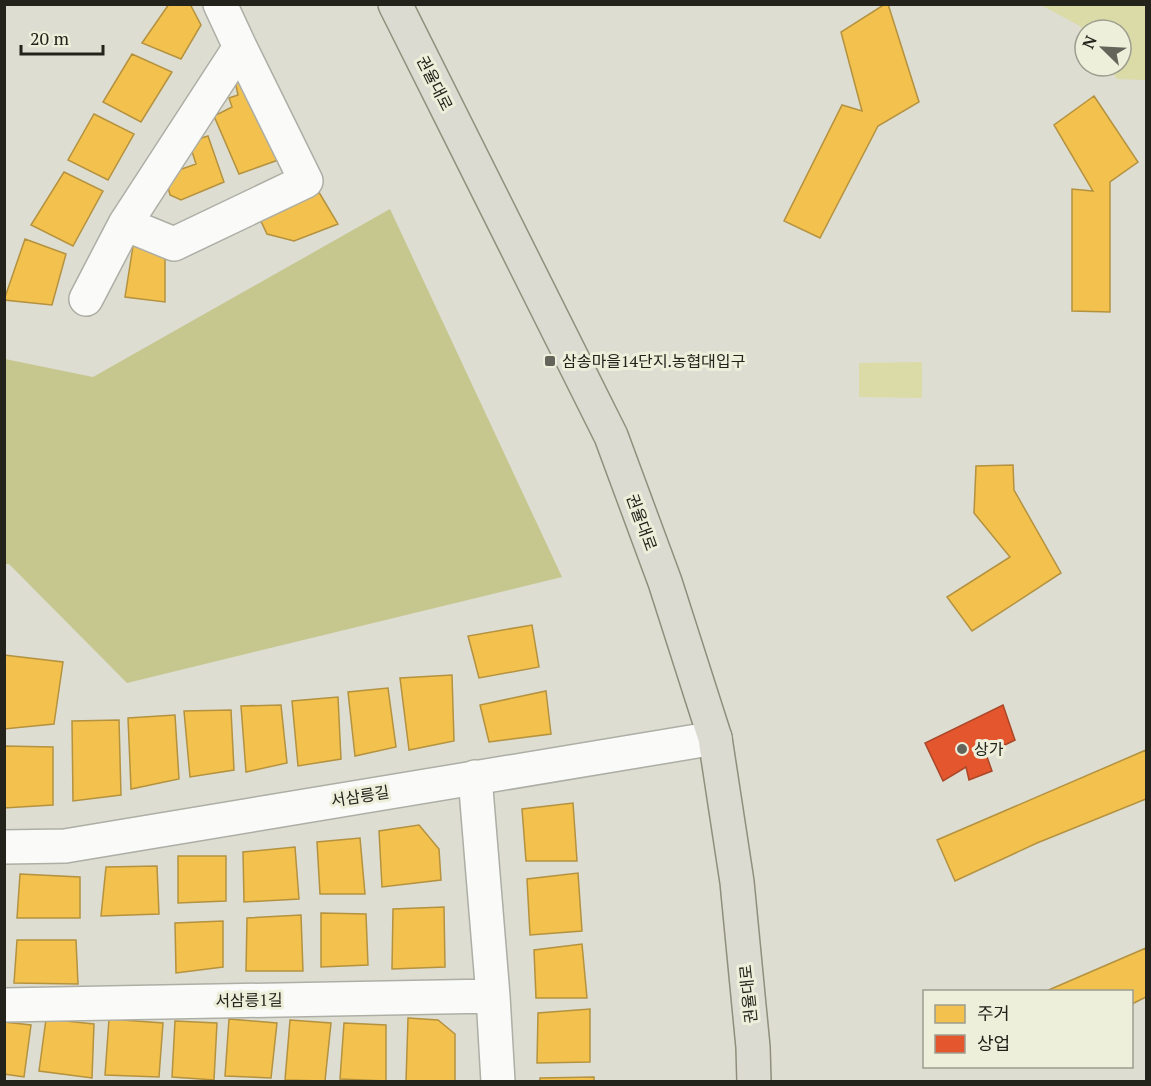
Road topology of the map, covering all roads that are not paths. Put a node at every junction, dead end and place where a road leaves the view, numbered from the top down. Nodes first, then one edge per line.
1 (220, 4) edge
2 (395, 4) edge
3 (240, 46) junction
4 (125, 224) junction
5 (86, 299) dead end
6 (715, 738) junction
7 (475, 777) junction
8 (4, 847) edge
9 (493, 996) junction
10 (4, 1005) edge
11 (498, 1082) edge
12 (754, 1082) edge

1 - 3 street
2 - 6 main road, 권율대로
3 - 4 street
3 - 4 street
4 - 5 street
6 - 7 street, 서삼릉길
6 - 12 main road, 권율대로
7 - 8 street, 서삼릉길
7 - 9 street
9 - 10 street, 서삼릉1길
9 - 11 street

